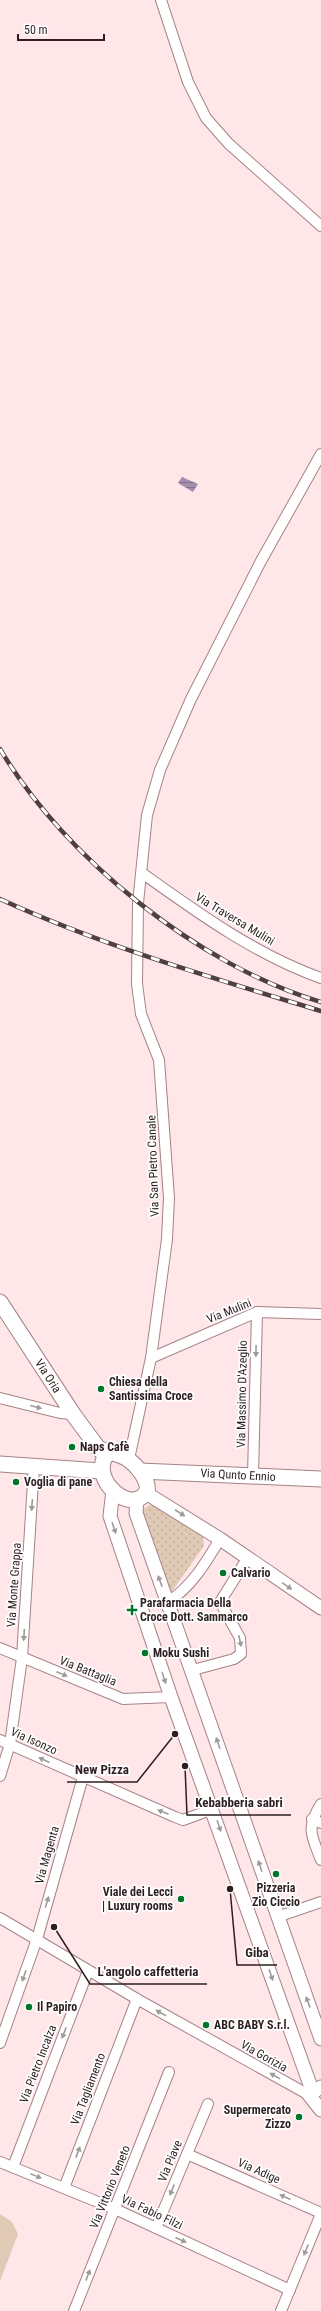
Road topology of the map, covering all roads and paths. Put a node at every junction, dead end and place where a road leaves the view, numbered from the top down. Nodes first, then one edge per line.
1 (161, 0) edge
2 (321, 226) edge
3 (321, 454) edge
4 (142, 873) junction
5 (321, 978) edge
6 (0, 1302) edge
7 (257, 1312) junction
8 (321, 1314) edge
9 (151, 1358) junction
10 (0, 1398) edge
11 (73, 1414) junction
12 (104, 1453) junction
13 (128, 1459) junction
14 (0, 1464) edge
15 (34, 1466) junction
16 (101, 1471) junction
17 (140, 1471) junction
18 (253, 1476) junction
19 (321, 1479) edge
20 (113, 1490) junction
21 (142, 1497) junction
22 (220, 1540) junction
23 (247, 1559) junction
24 (168, 1602) junction
25 (321, 1608) edge
26 (0, 1648) edge
27 (22, 1658) junction
28 (193, 1670) junction
29 (171, 1697) junction
30 (0, 1740) edge
31 (10, 1744) junction
32 (0, 1776) edge
33 (83, 1777) junction
34 (321, 1804) edge
35 (213, 1809) junction
36 (312, 1819) junction
37 (321, 1823) edge
38 (321, 1860) edge
39 (321, 1902) edge
40 (277, 1917) junction
41 (0, 1918) edge
42 (37, 1939) junction
43 (88, 1971) junction
44 (137, 1999) junction
45 (321, 2039) edge
46 (0, 2042) edge
47 (169, 2072) dead end
48 (314, 2092) edge
49 (208, 2104) dead end
50 (321, 2110) edge
51 (187, 2154) junction
52 (0, 2162) edge
53 (13, 2167) junction
54 (64, 2188) junction
55 (116, 2209) junction
56 (321, 2213) edge
57 (156, 2228) junction
58 (290, 2290) junction
59 (74, 2311) edge
60 (281, 2311) edge

1 - 2 street
3 - 4 street, Via San Pietro Canale
4 - 5 street, Via Traversa Mulini
4 - 9 street, Via San Pietro Canale
6 - 11 main road, Via Oria
7 - 8 street, Via Mulini
7 - 9 street, Via Mulini
7 -> 18 street, Via Massimo D'Azeglio
9 - 13 street, Via San Pietro Canale
10 -> 11 street
11 - 12 main road, Via Oria
12 - 13 main road
12 - 16 main road
13 - 17 main road
14 - 15 main road
15 - 16 main road
15 -> 27 street, Via Monte Grappa
16 - 20 main road
17 - 18 main road, Via Qunto Ennio
17 - 21 main road
18 - 19 main road, Via Qunto Ennio
20 - 21 main road
20 -> 29 street
21 -> 22 street
24 -> 21 street
22 - 23 street
22 - 24 street
23 -> 25 street
23 -> 28 street
24 - 28 street
26 - 27 street, Via Battaglia
27 -> 29 street, Via Battaglia
27 - 31 street, Via Monte Grappa
40 -> 28 street
29 - 35 street
30 - 31 street, Via Isonzo
31 - 32 street, Via Monte Grappa
33 -> 31 street, Via Isonzo
35 -> 33 street, Via Isonzo
42 -> 33 street, Via Magenta
34 - 36 street
35 -> 48 street
36 - 37 street
36 - 38 street
39 - 40 street
45 -> 40 street
41 - 42 street, Via Gorizia
42 - 43 street, Via Gorizia
42 -> 46 street, Via Magenta
43 - 44 street, Via Gorizia
43 -> 53 street, Via Pietro Incalza
48 -> 44 street, Via Gorizia
54 -> 44 street, Via Tagliamento
47 - 55 street, Via Vittorio Veneto
48 - 50 street
49 - 51 street, Via Piave
56 -> 51 street, Via Adige
51 -> 57 street, Via Piave
52 - 53 street, Via Fabio Filzi
53 -> 54 street, Via Fabio Filzi
54 - 55 street, Via Fabio Filzi
55 - 57 street, Via Fabio Filzi
59 -> 55 street, Via Vittorio Veneto
56 -> 58 street
57 -> 58 street, Via Fabio Filzi
58 - 60 street

